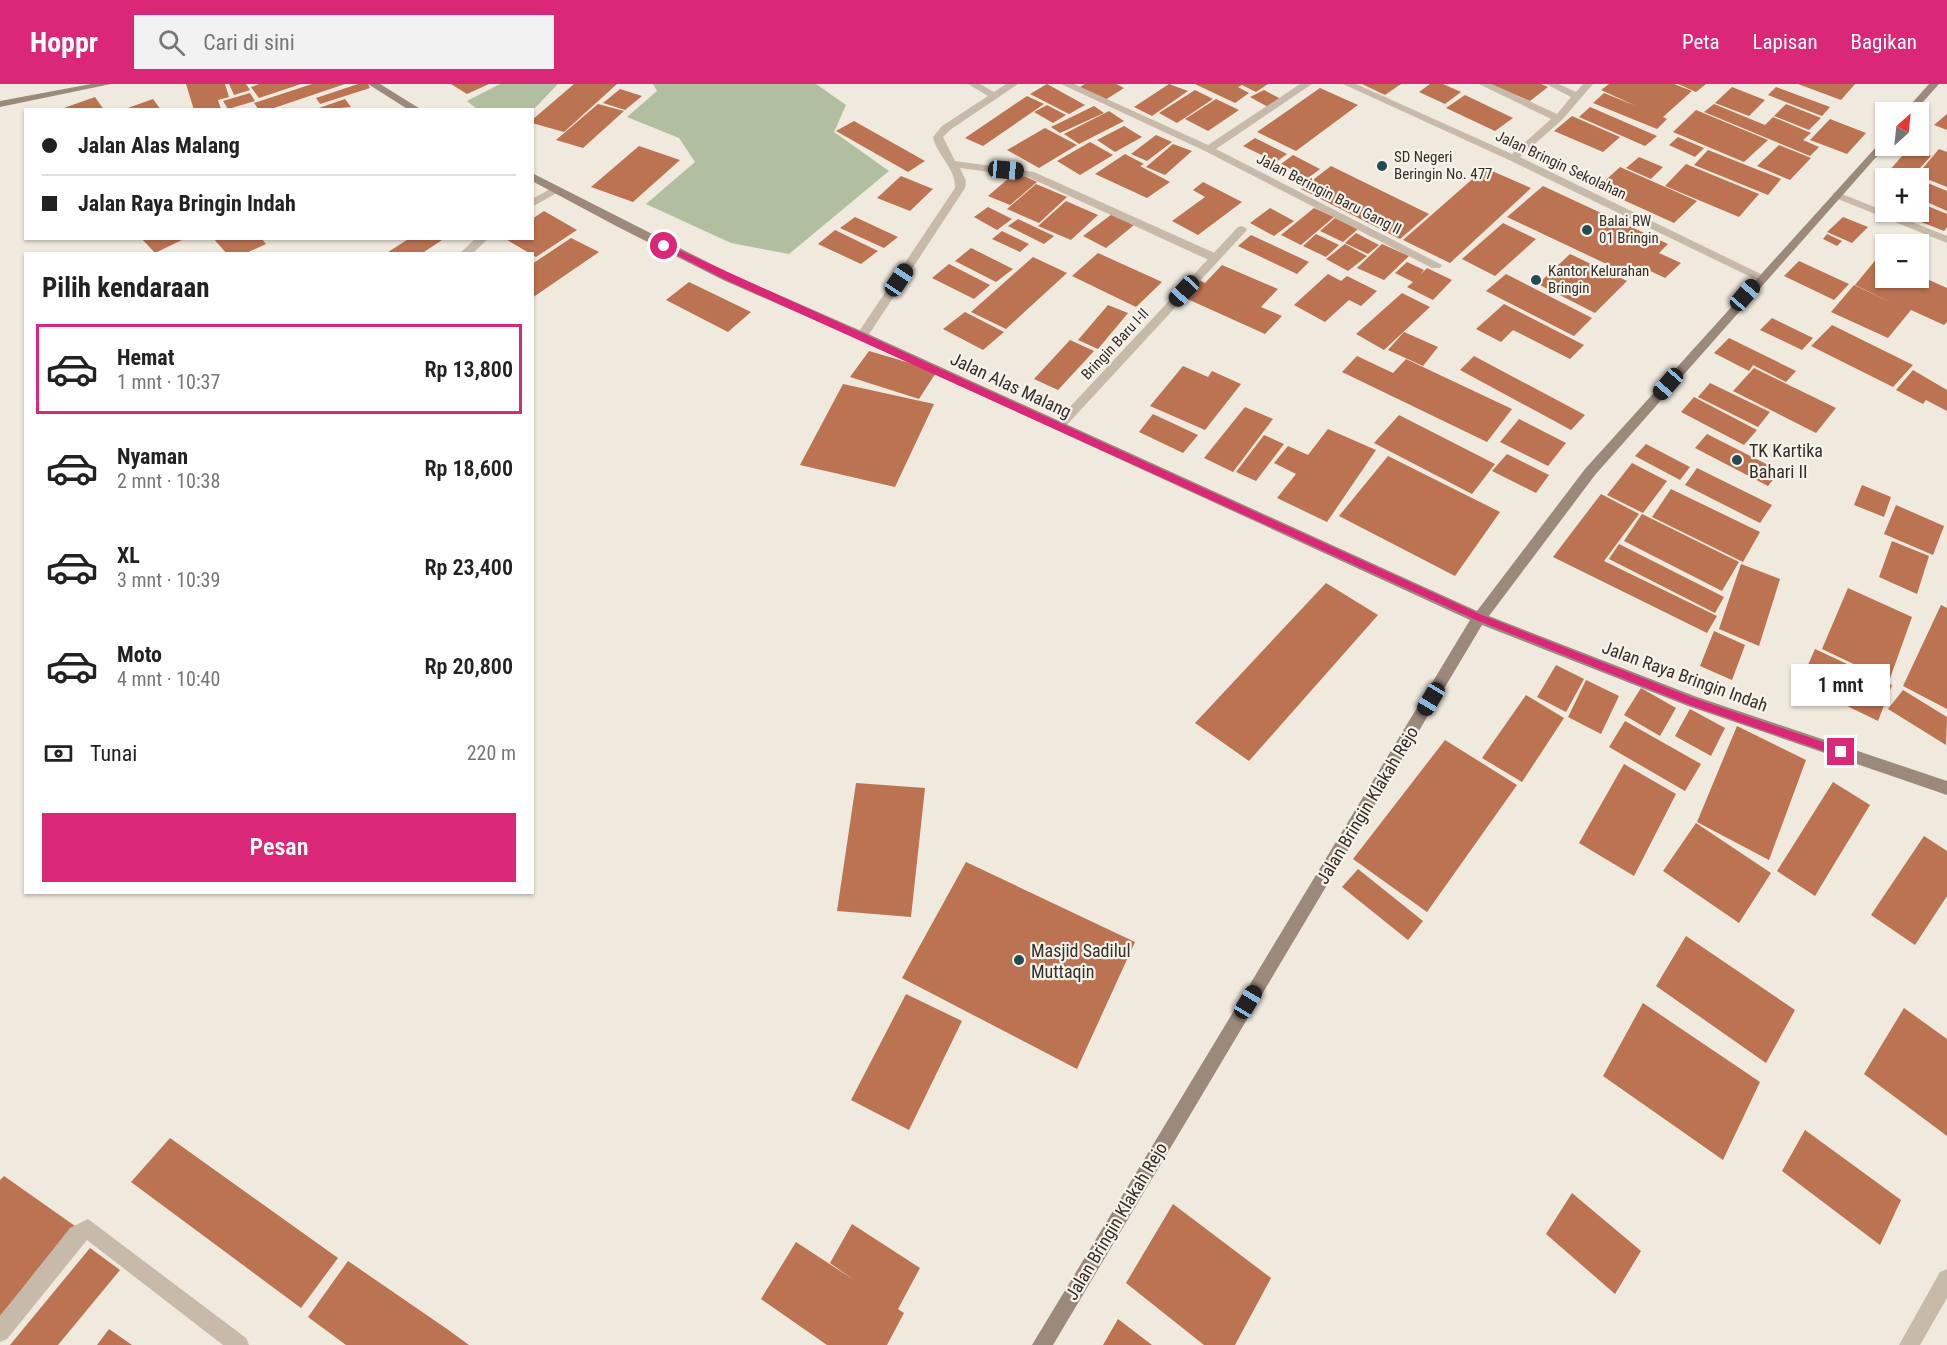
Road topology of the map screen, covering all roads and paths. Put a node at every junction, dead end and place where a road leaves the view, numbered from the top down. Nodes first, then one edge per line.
1 (106, 84) edge
2 (373, 84) edge
3 (973, 84) edge
4 (1013, 84) edge
5 (1066, 84) edge
6 (1307, 84) edge
7 (1348, 84) edge
8 (1484, 84) edge
9 (1551, 84) edge
10 (1588, 84) edge
11 (1934, 84) edge
12 (994, 96) junction
13 (1577, 96) junction
14 (1918, 102) edge
15 (0, 104) edge
16 (414, 108) edge
17 (1558, 118) junction
18 (1209, 149) junction
19 (1875, 152) edge
20 (1513, 158) junction
21 (952, 164) junction
22 (534, 177) edge
23 (556, 189) junction
24 (1837, 195) junction
25 (534, 203) edge
26 (1242, 229) dead end
27 (482, 240) edge
28 (1947, 240) edge
29 (466, 252) edge
30 (1215, 258) junction
31 (1436, 265) dead end
32 (1761, 277) junction
33 (862, 336) junction
34 (1059, 426) junction
35 (1479, 618) junction
36 (1947, 788) edge
37 (1947, 1278) edge
38 (0, 1332) edge
39 (239, 1345) edge
40 (1042, 1345) edge
41 (1909, 1345) edge

1 - 15 main road
2 - 16 main road
3 - 12 street
4 - 12 street
5 - 18 street, Jalan Beringin Baru Gang II
6 - 18 street
7 - 20 street, Jalan Bringin Sekolahan
8 - 17 street
9 - 13 street
10 - 13 street
11 - 14 main road
12 - 21 street
13 - 17 street
17 - 20 street
18 - 31 street, Jalan Beringin Baru Gang II
19 - 24 main road, Jalan Bringin Klakah Rejo
20 - 32 street, Jalan Bringin Sekolahan
21 - 30 street
21 - 33 street
22 - 23 main road, Jalan Alas Malang
23 - 25 street
23 - 33 main road, Jalan Alas Malang
24 - 28 street
24 - 32 main road, Jalan Bringin Klakah Rejo
26 - 30 street, Bringin Baru I-II
27 - 29 street
30 - 34 street, Bringin Baru I-II
32 - 35 main road, Jalan Bringin Klakah Rejo
33 - 34 main road, Jalan Alas Malang
34 - 35 main road, Jalan Alas Malang
35 - 36 main road, Jalan Raya Bringin Indah
35 - 40 main road, Jalan Bringin Klakah Rejo
37 - 41 street
38 - 39 street

